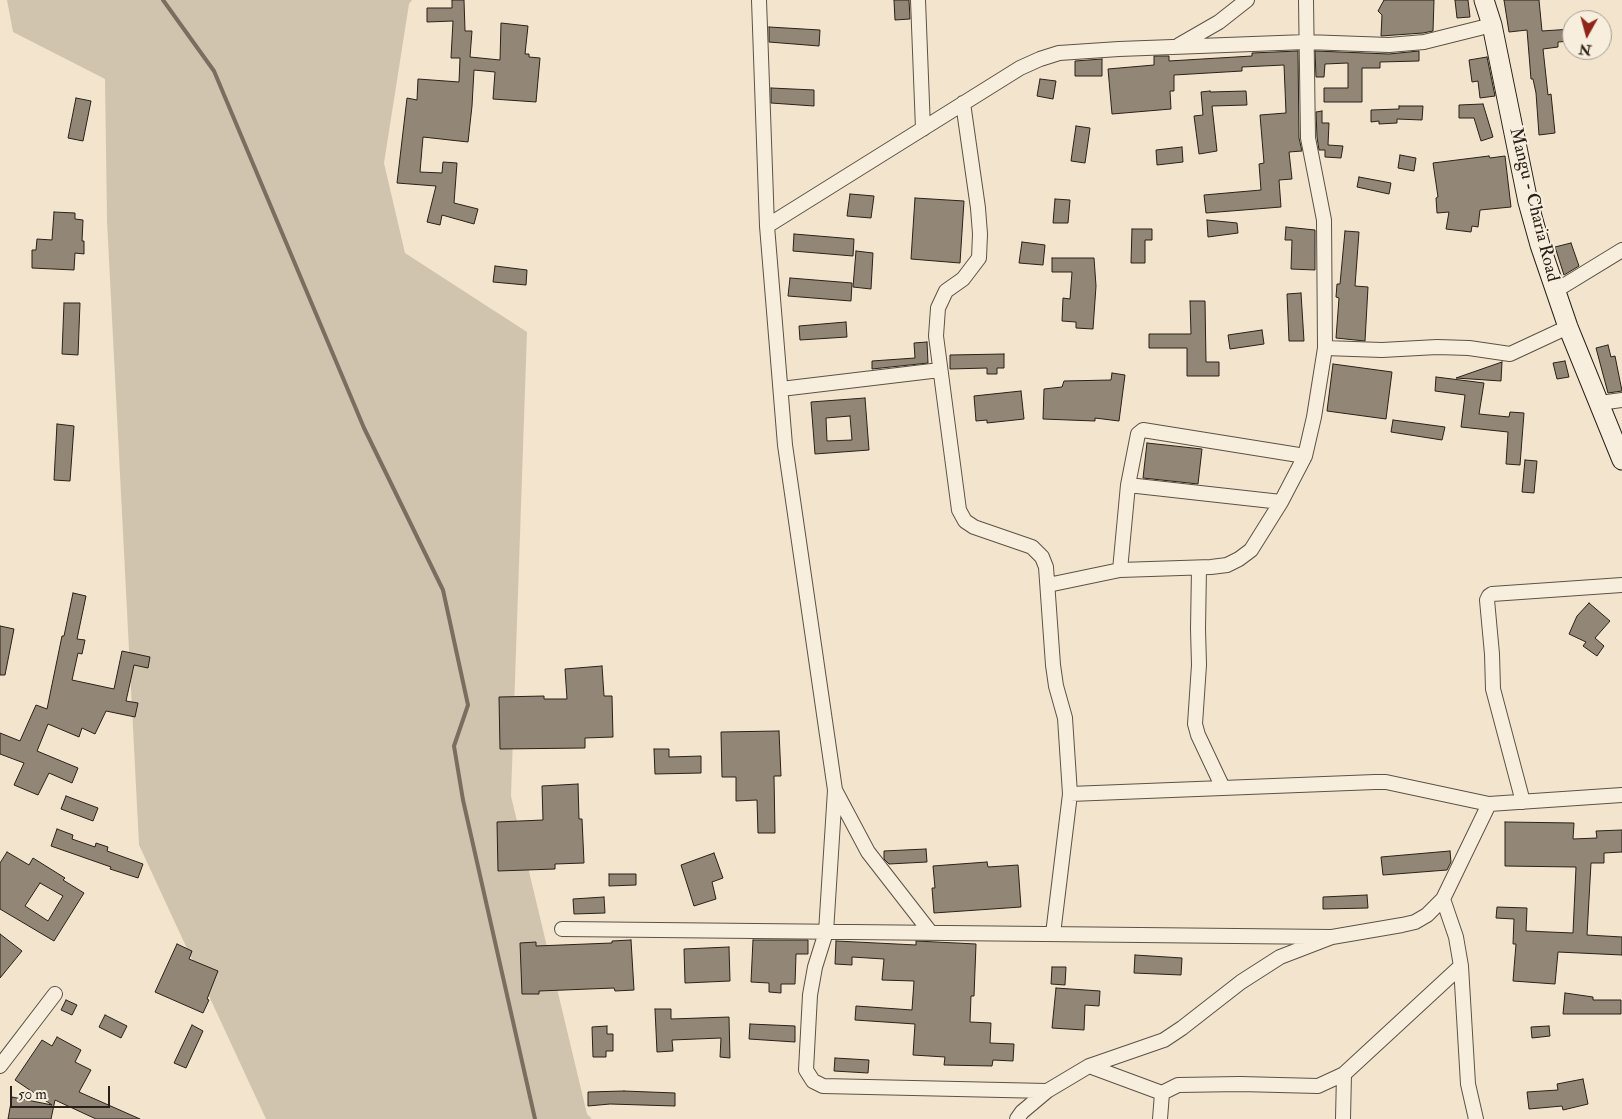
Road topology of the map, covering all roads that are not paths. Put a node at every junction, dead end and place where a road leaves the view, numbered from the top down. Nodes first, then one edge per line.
1 (758, 0) edge
2 (918, 0) edge
3 (1247, 0) edge
4 (1306, 0) edge
5 (1484, 0) edge
6 (1492, 25) junction
7 (1306, 42) junction
8 (1176, 47) junction
9 (963, 104) junction
10 (923, 128) junction
11 (767, 226) junction
12 (1622, 250) edge
13 (1555, 291) junction
14 (1568, 326) junction
15 (1325, 348) junction
16 (940, 370) junction
17 (781, 389) junction
18 (1622, 400) edge
19 (1600, 403) junction
20 (1305, 456) junction
21 (1622, 460) edge
22 (1128, 485) junction
23 (1281, 502) junction
24 (1199, 568) junction
25 (1120, 570) junction
26 (1048, 585) junction
27 (1622, 585) edge
28 (1223, 788) junction
29 (835, 790) junction
30 (1070, 794) junction
31 (1622, 795) edge
32 (1524, 802) junction
33 (1490, 804) junction
34 (1442, 899) junction
35 (562, 929) dead end
36 (826, 932) junction
37 (931, 933) junction
38 (1053, 934) junction
39 (1332, 937) junction
40 (1460, 966) junction
41 (55, 994) dead end
42 (0, 1066) edge
43 (1089, 1066) junction
44 (1344, 1074) junction
45 (1047, 1091) junction
46 (1162, 1093) junction
47 (1017, 1119) edge
48 (1160, 1119) edge
49 (1343, 1119) edge
50 (1476, 1119) edge

1 - 11 street
2 - 10 street
3 - 8 street
4 - 7 street
5 - 6 street, Mangu - Charia Road
6 - 7 street
6 - 13 street, Mangu - Charia Road
7 - 8 street
7 - 15 street
8 - 9 street
9 - 10 street
9 - 16 street
10 - 11 street
11 - 17 street
12 - 13 street
13 - 14 street, Mangu - Charia Road
14 - 15 street
14 - 19 street, Mangu - Charia Road
15 - 20 street
16 - 17 street
16 - 26 street
17 - 29 street
18 - 19 street
19 - 21 street, Mangu - Charia Road
20 - 22 street
20 - 23 street
22 - 23 street
22 - 25 street
23 - 24 street
24 - 25 street
24 - 28 street
25 - 26 street
26 - 30 street
27 - 32 street
28 - 30 street
28 - 33 street
29 - 36 street
29 - 37 street
30 - 38 street
31 - 32 street
32 - 33 street
33 - 34 street
34 - 39 street
34 - 40 street
35 - 36 street
36 - 37 street
36 - 45 street
37 - 38 street
38 - 39 street
39 - 43 street
40 - 44 street
40 - 50 street
41 - 42 street
43 - 45 street
43 - 46 street
44 - 46 street
44 - 49 street
45 - 47 street
46 - 48 street

